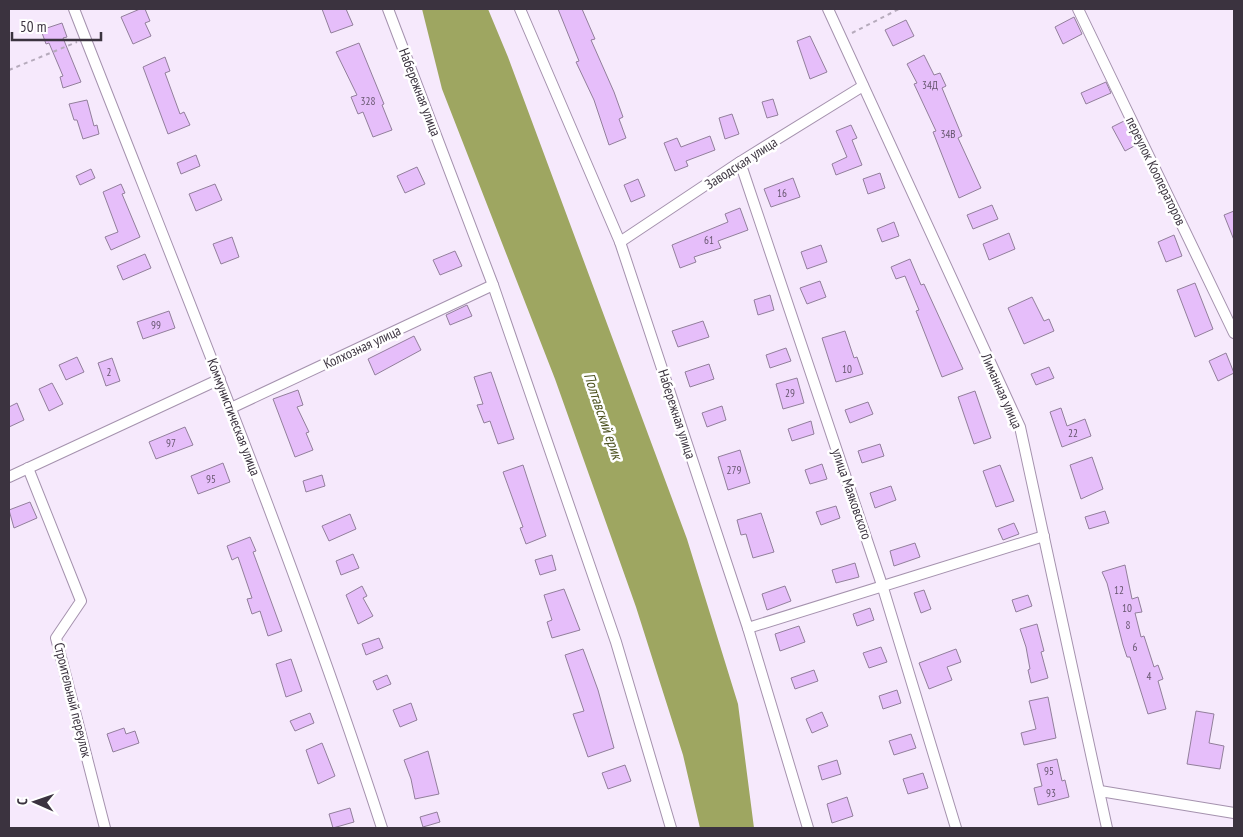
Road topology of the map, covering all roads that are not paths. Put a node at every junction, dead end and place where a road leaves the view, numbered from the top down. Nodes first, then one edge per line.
1 (74, 9) edge
2 (388, 9) edge
3 (520, 9) edge
4 (828, 9) edge
5 (1078, 9) edge
6 (863, 86) junction
7 (740, 162) junction
8 (620, 242) junction
9 (493, 285) junction
10 (1234, 333) edge
11 (220, 379) junction
12 (231, 408) junction
13 (28, 468) junction
14 (9, 477) edge
15 (1044, 536) junction
16 (883, 588) junction
17 (748, 628) junction
18 (1100, 791) junction
19 (1234, 813) edge
20 (105, 828) edge
21 (382, 828) edge
22 (671, 828) edge
23 (808, 828) edge
24 (956, 828) edge
25 (1107, 828) edge

1 - 11 street, Коммунистическая улица
2 - 9 street, Набережная улица
3 - 8 street, Набережная улица
4 - 6 street, Лиманная улица
5 - 10 street, переулок Кооператоров
6 - 7 street, Заводская улица
6 - 15 street, Лиманная улица
7 - 8 street, Заводская улица
7 - 16 street, улица Маяковского
8 - 17 street, Набережная улица
9 - 12 street, Колхозная улица
9 - 22 street, Набережная улица
11 - 12 street, Коммунистическая улица
11 - 13 street
12 - 21 street, Коммунистическая улица
13 - 14 street
13 - 20 street, Строительный переулок
15 - 16 street
15 - 18 street, Лиманная улица
16 - 17 street
16 - 24 street, улица Маяковского
17 - 23 street, Набережная улица
18 - 19 street
18 - 25 street, Лиманная улица

